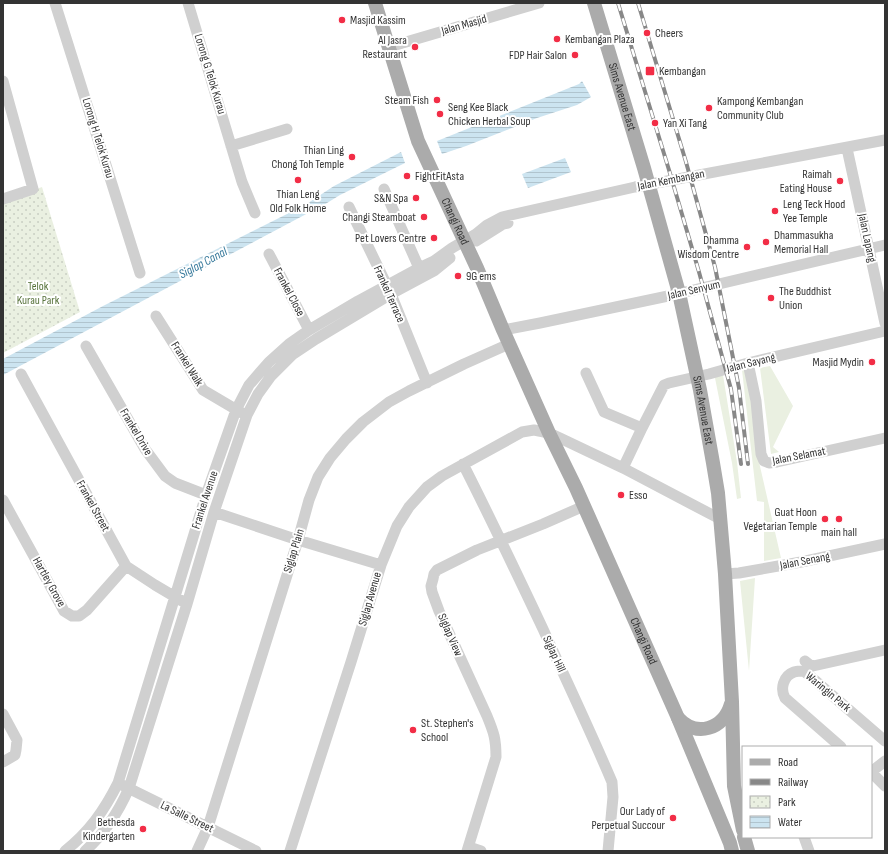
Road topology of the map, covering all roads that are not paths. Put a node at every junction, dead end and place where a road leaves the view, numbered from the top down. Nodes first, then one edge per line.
1 (55, 3) edge
2 (188, 3) edge
3 (375, 3) edge
4 (539, 3) edge
5 (594, 3) edge
6 (389, 47) junction
7 (3, 81) edge
8 (287, 129) dead end
9 (885, 140) edge
10 (885, 145) edge
11 (231, 146) junction
12 (848, 153) junction
13 (650, 188) junction
14 (384, 189) dead end
15 (3, 199) edge
16 (349, 207) dead end
17 (255, 213) dead end
18 (465, 244) junction
19 (885, 245) edge
20 (870, 249) junction
21 (269, 254) dead end
22 (419, 268) junction
23 (140, 272) dead end
24 (389, 290) junction
25 (679, 293) junction
26 (156, 316) dead end
27 (885, 323) edge
28 (309, 330) junction
29 (502, 330) junction
30 (885, 331) edge
31 (509, 344) junction
32 (86, 346) dead end
33 (748, 363) junction
34 (586, 373) dead end
35 (697, 377) junction
36 (23, 378) dead end
37 (426, 383) junction
38 (236, 410) junction
39 (247, 415) junction
40 (642, 428) junction
41 (549, 433) junction
42 (885, 438) edge
43 (463, 464) junction
44 (623, 468) junction
45 (206, 495) junction
46 (3, 500) edge
47 (584, 506) junction
48 (214, 512) junction
49 (720, 519) junction
50 (298, 540) junction
51 (501, 540) junction
52 (885, 544) edge
53 (380, 565) junction
54 (126, 566) junction
55 (725, 574) junction
56 (175, 598) junction
57 (187, 604) junction
58 (885, 650) edge
59 (805, 666) junction
60 (732, 702) junction
61 (3, 714) edge
62 (678, 718) junction
63 (885, 741) edge
64 (840, 746) edge
65 (885, 761) edge
66 (3, 762) edge
67 (872, 771) edge
68 (872, 773) edge
69 (118, 783) junction
70 (885, 786) edge
71 (129, 788) junction
72 (742, 825) edge
73 (208, 827) junction
74 (744, 838) edge
75 (804, 838) edge
76 (468, 849) edge
77 (65, 851) edge
78 (85, 851) edge
79 (197, 851) edge
80 (256, 851) edge
81 (290, 851) edge
82 (481, 851) edge
83 (608, 851) edge
84 (732, 851) edge
85 (748, 851) edge
86 (809, 851) edge

1 - 23 street, Lorong H Telok Kurau
2 - 11 street, Lorong G Telok Kurau
3 - 6 main road, Changi Road
4 - 6 street, Jalan Masjid
5 - 13 main road, Sims Avenue East
6 - 18 main road, Changi Road
7 - 15 street
8 - 11 street
9 - 13 street, Jalan Kembangan
10 - 12 street, Jalan Kembangan
11 - 17 street, Lorong G Telok Kurau
12 - 13 street, Jalan Kembangan
12 - 20 street, Jalan Lapang
13 - 18 street, Jalan Kembangan
13 - 25 main road, Sims Avenue East
14 - 22 street
16 - 24 street, Frankel Terrace
18 - 22 street, Frankel Avenue
18 - 24 street, Frankel Avenue
18 - 29 main road, Changi Road
19 - 20 street, Jalan Senyum
20 - 25 street, Jalan Senyum
20 - 27 street, Jalan Lapang
21 - 28 street, Frankel Close
22 - 24 street, Frankel Avenue
24 - 28 street, Frankel Avenue
24 - 37 street, Frankel Terrace
24 - 39 street, Frankel Avenue
25 - 29 street, Jalan Senyum
25 - 35 main road, Sims Avenue East
26 - 38 street, Frankel Walk
28 - 38 street, Frankel Avenue
29 - 31 main road, Changi Road
30 - 33 street, Jalan Sayang
31 - 37 street, Siglap Plain
31 - 41 main road, Changi Road
32 - 45 street, Frankel Drive
33 - 35 street, Jalan Sayang
33 - 42 street, Jalan Selamat
34 - 40 street
35 - 40 street, Jalan Sayang
35 - 49 main road, Sims Avenue East
36 - 54 street, Frankel Street
37 - 50 street, Siglap Plain
38 - 39 street, Frankel Walk
38 - 45 street, Frankel Avenue
39 - 48 street, Frankel Avenue
40 - 44 street, Jalan Sayang
41 - 43 street, Siglap Avenue
41 - 44 street
41 - 47 main road, Changi Road
43 - 51 street, Siglap Hill
43 - 53 street, Siglap Avenue
44 - 49 street
45 - 56 street, Frankel Avenue
46 - 54 street, Hartley Grove
47 - 51 street, Siglap View
47 - 62 main road, Changi Road
48 - 50 street
48 - 57 street, Frankel Avenue
49 - 55 main road, Sims Avenue East
50 - 53 street
50 - 73 street, Siglap Plain
51 - 76 street, Siglap View
51 - 83 street, Siglap Hill
52 - 55 street, Jalan Senang
53 - 81 street, Siglap Avenue
54 - 56 street, Frankel Street
55 - 60 main road, Sims Avenue East
56 - 57 street, Frankel Street
56 - 69 street, Frankel Avenue
57 - 71 street, Frankel Avenue
58 - 59 street
59 - 63 street, Waringin Park
59 - 64 street, Waringin Park
60 - 62 main road
60 - 72 main road, Sims Avenue East
61 - 66 street
62 - 84 main road, Changi Road
65 - 67 street
68 - 70 street
69 - 71 street, La Salle Street
69 - 77 street, Frankel Avenue
71 - 73 street, La Salle Street
71 - 78 street, Frankel Avenue
73 - 79 street, Siglap Plain
73 - 80 street, La Salle Street
74 - 85 main road
75 - 86 street
76 - 82 street

